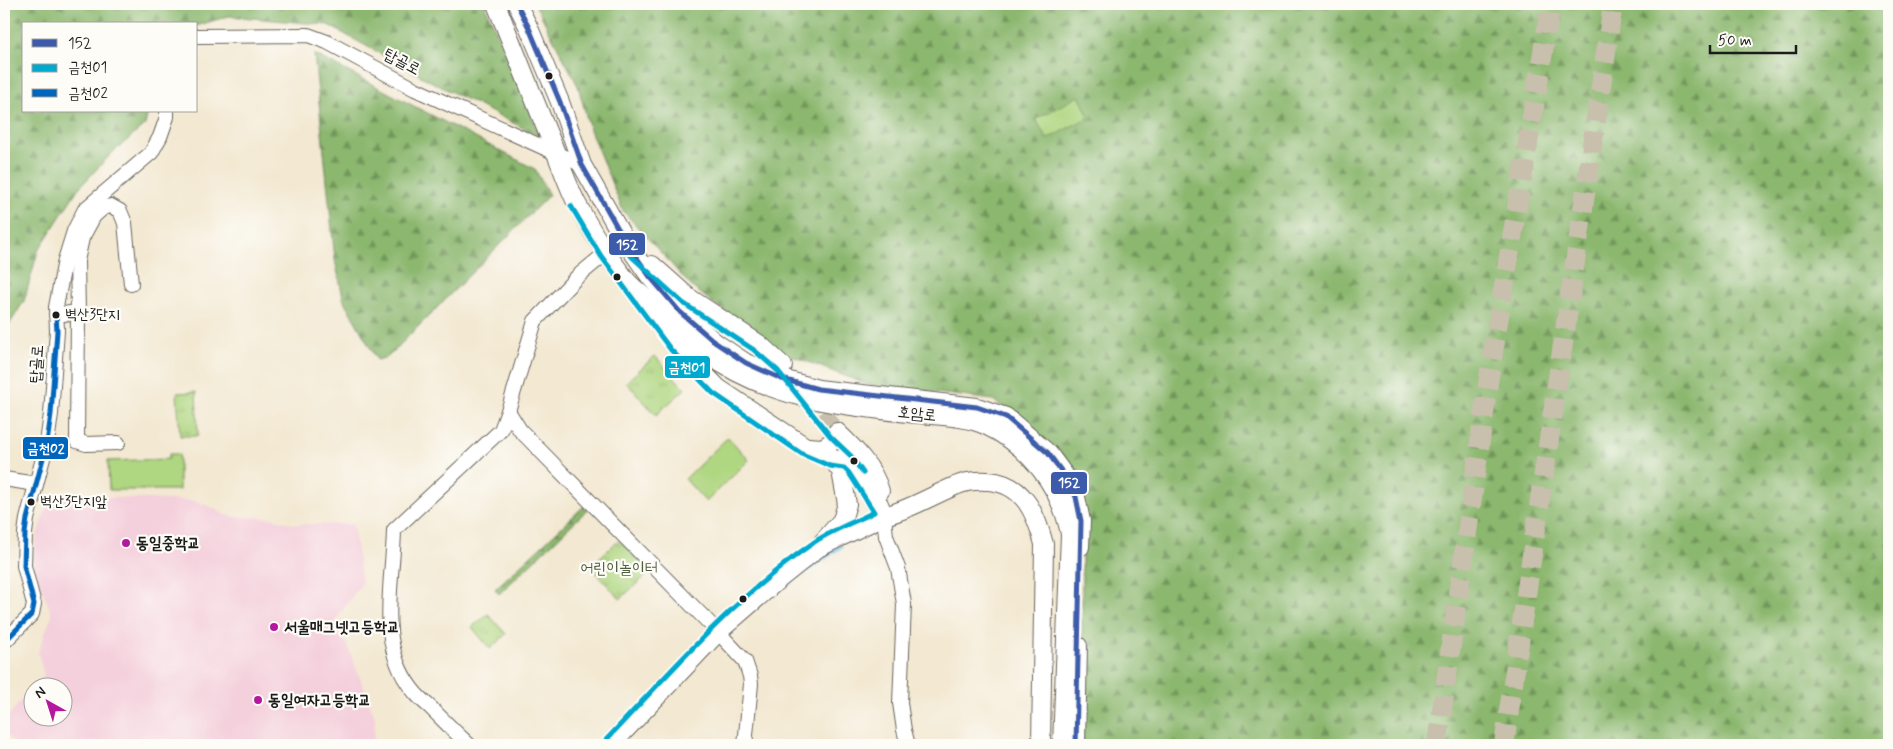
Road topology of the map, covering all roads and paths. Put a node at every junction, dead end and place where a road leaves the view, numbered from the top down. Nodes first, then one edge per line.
1 (496, 4) edge
2 (517, 4) edge
3 (198, 36) edge
4 (167, 112) edge
5 (558, 155) junction
6 (582, 165) junction
7 (625, 241) junction
8 (607, 252) junction
9 (629, 282) junction
10 (131, 284) dead end
11 (78, 312) junction
12 (56, 315) junction
13 (783, 366) dead end
14 (508, 411) junction
15 (118, 443) dead end
16 (806, 447) junction
17 (832, 459) junction
18 (4, 479) edge
19 (36, 484) junction
20 (882, 510) junction
21 (818, 548) junction
22 (718, 632) junction
23 (4, 642) edge
24 (469, 745) edge
25 (611, 745) edge
26 (745, 745) edge
27 (908, 745) edge
28 (1041, 745) edge
29 (1062, 745) edge
30 (1076, 745) edge

1 - 5 main road, 호암로
2 - 6 main road, 호암로
3 - 5 street, 탑골로
4 - 12 street, 탑골로
5 - 6 street, 탑골로
5 - 8 main road, 호암로
6 - 7 main road, 호암로
7 - 13 main road
7 - 30 main road, 호암로
8 - 9 main road, 호암로
8 - 14 street
9 - 16 main road
9 - 29 main road, 호암로
10 - 11 street
11 - 12 street
11 - 15 street
12 - 19 street, 탑골로
14 - 22 street
14 - 24 street
16 - 17 main road
16 - 20 main road
17 - 20 main road
17 - 21 main road
18 - 19 street
19 - 23 street, 탑골로
20 - 21 main road
20 - 27 street
20 - 28 main road
21 - 22 main road
22 - 25 main road
22 - 26 street

